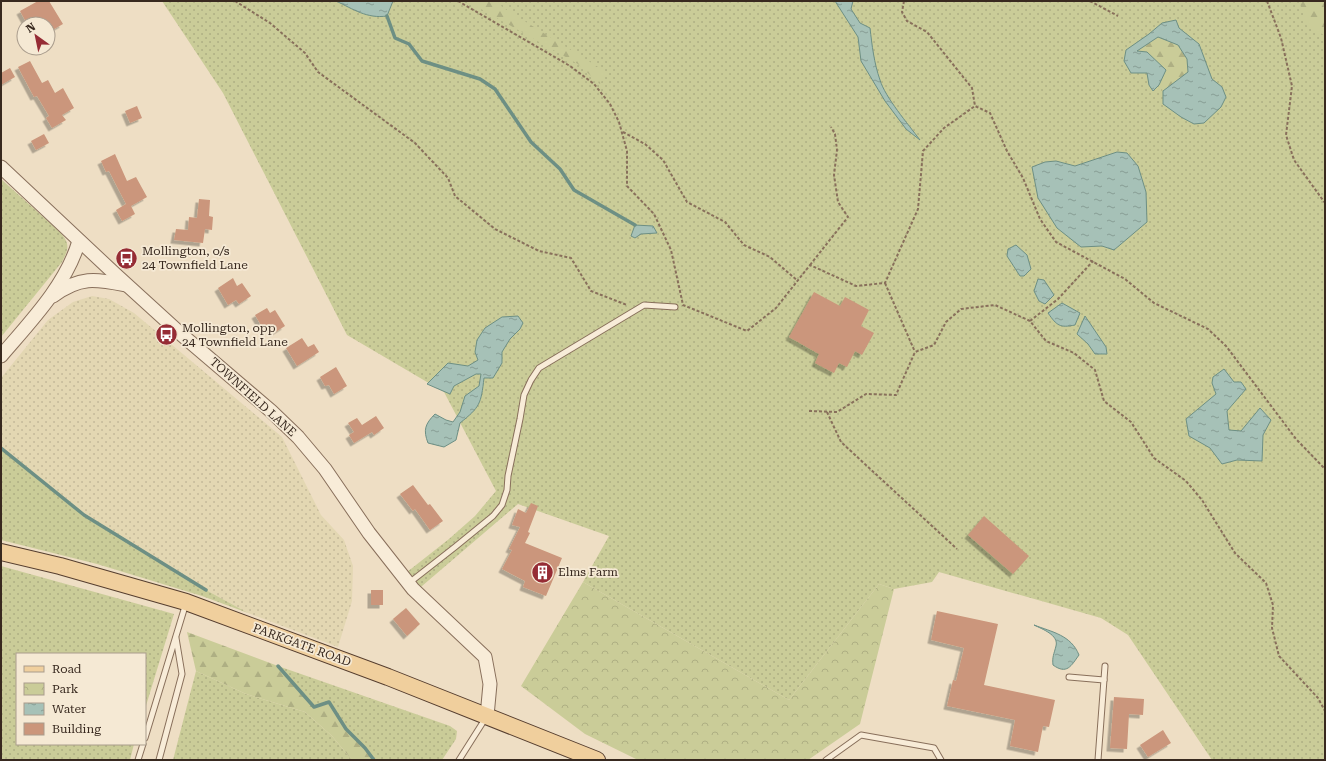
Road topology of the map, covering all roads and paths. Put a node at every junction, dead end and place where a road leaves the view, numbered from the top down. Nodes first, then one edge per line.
1 (235, 1) edge
2 (458, 1) edge
3 (904, 1) edge
4 (1090, 1) edge
5 (1267, 1) edge
6 (1118, 16) dead end
7 (975, 106) junction
8 (831, 127) dead end
9 (622, 132) junction
10 (1, 167) edge
11 (1325, 203) edge
12 (79, 241) junction
13 (1093, 261) junction
14 (810, 265) junction
15 (798, 281) junction
16 (885, 283) junction
17 (127, 285) junction
18 (46, 301) junction
19 (675, 307) dead end
20 (632, 312) junction
21 (1030, 321) junction
22 (915, 352) junction
23 (1, 356) edge
24 (809, 411) dead end
25 (827, 412) junction
26 (1325, 469) edge
27 (957, 549) dead end
28 (1, 552) edge
29 (408, 583) junction
30 (186, 602) junction
31 (176, 635) junction
32 (1105, 666) dead end
33 (1069, 677) dead end
34 (1104, 680) junction
35 (1325, 711) edge
36 (487, 716) junction
37 (146, 735) edge
38 (143, 745) edge
39 (138, 760) edge
40 (159, 760) edge
41 (459, 760) edge
42 (597, 760) edge
43 (826, 760) edge
44 (941, 760) edge
45 (1098, 760) edge

1 - 20 path
2 - 9 path
3 - 7 path
4 - 6 path
5 - 11 path
7 - 13 path
7 - 16 path
8 - 14 path
9 - 15 path
9 - 15 path
10 - 12 street, TOWNFIELD LANE
12 - 17 street, TOWNFIELD LANE
12 - 18 street
13 - 21 path
13 - 26 path
14 - 15 path
14 - 16 path
16 - 22 path
17 - 18 street
17 - 29 street, TOWNFIELD LANE
18 - 23 street
19 - 20 lane
20 - 29 lane
21 - 22 path
21 - 35 path
22 - 25 path
24 - 25 path
25 - 27 path
28 - 30 main road, PARKGATE ROAD
29 - 36 street, TOWNFIELD LANE
30 - 31 lane
30 - 36 main road, PARKGATE ROAD
31 - 37 lane
31 - 40 lane
32 - 34 lane
33 - 34 lane
34 - 45 lane
36 - 41 lane, TOWNFIELD LANE
36 - 42 main road, PARKGATE ROAD
38 - 39 lane
43 - 44 lane

